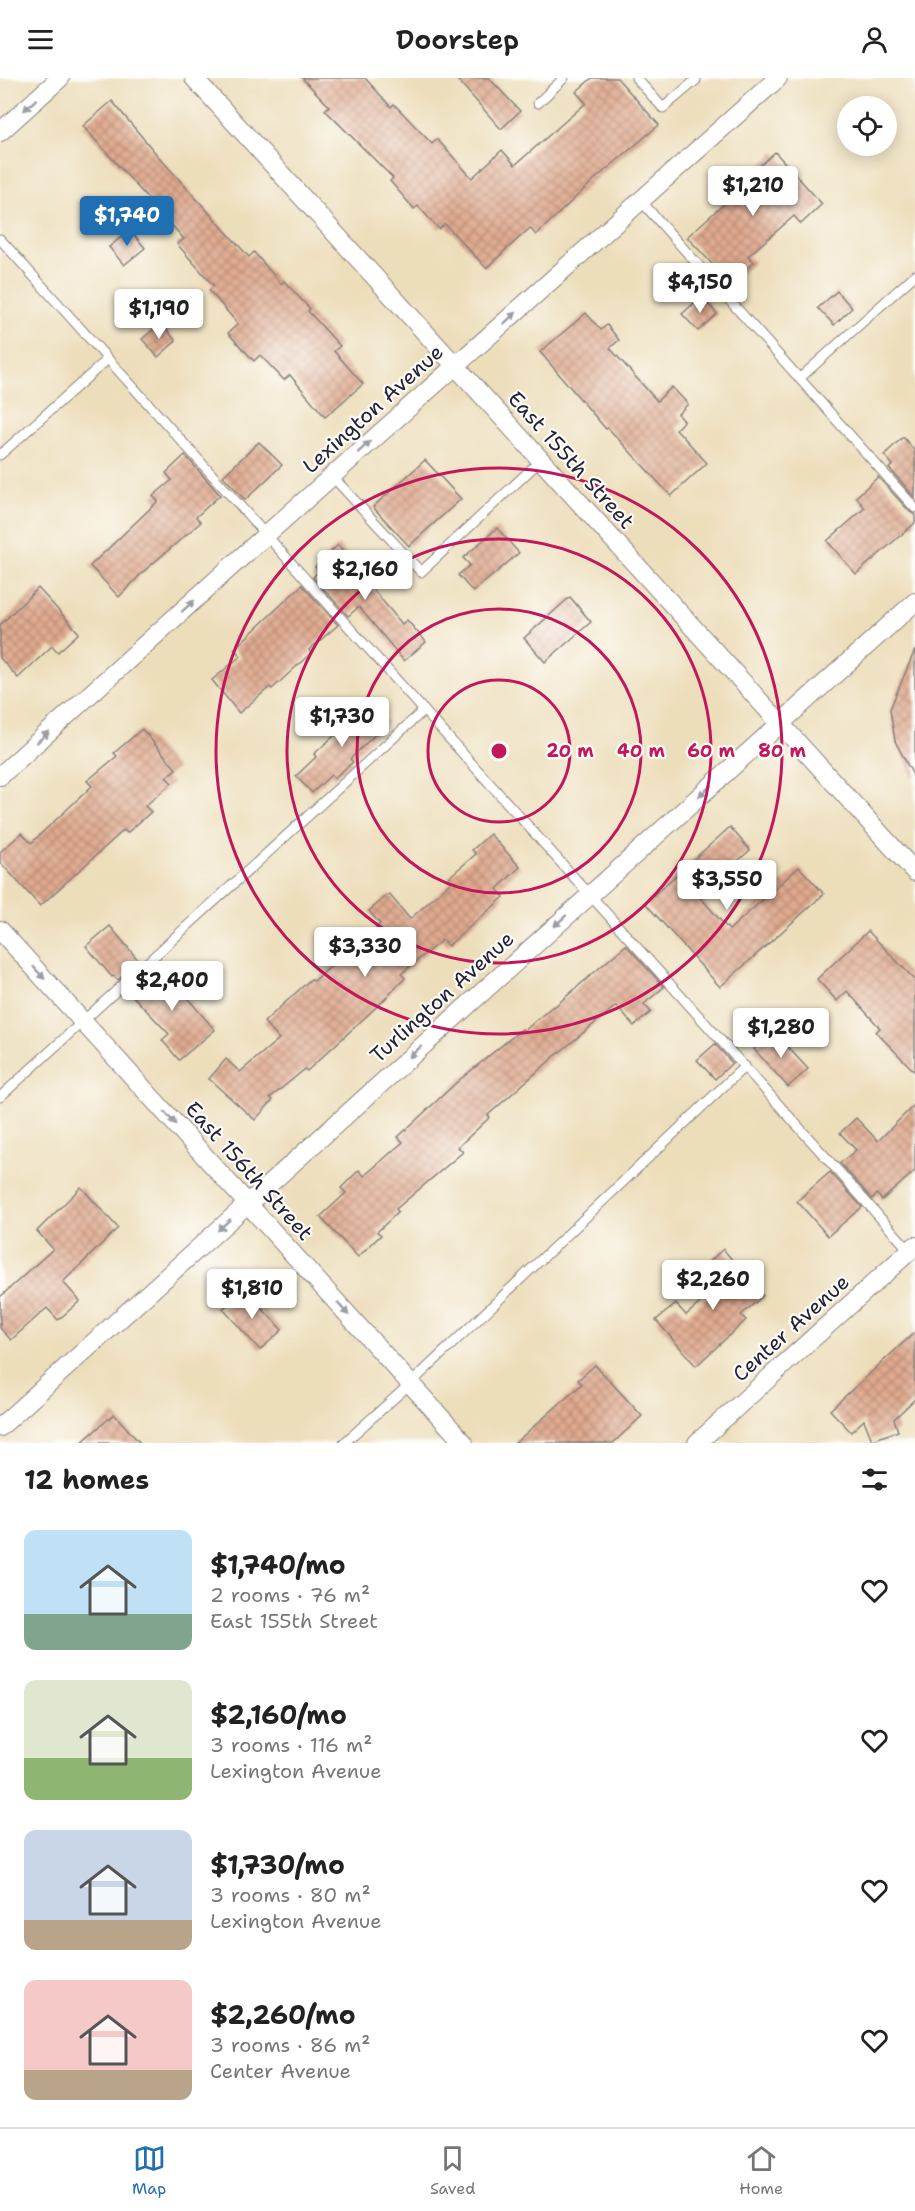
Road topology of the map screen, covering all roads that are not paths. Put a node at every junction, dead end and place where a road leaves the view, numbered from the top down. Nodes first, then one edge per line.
1 (60, 78) edge
2 (194, 78) edge
3 (564, 78) edge
4 (636, 78) edge
5 (778, 78) edge
6 (695, 79) edge
7 (538, 103) dead end
8 (0, 132) edge
9 (641, 201) junction
10 (0, 239) edge
11 (915, 275) edge
12 (108, 359) junction
13 (456, 366) junction
14 (800, 378) junction
15 (0, 455) edge
16 (541, 460) junction
17 (332, 476) junction
18 (915, 508) edge
19 (266, 535) junction
20 (915, 602) edge
21 (424, 710) junction
22 (780, 724) junction
23 (0, 776) edge
24 (915, 872) edge
25 (590, 894) junction
26 (0, 930) edge
27 (83, 1022) junction
28 (745, 1066) junction
29 (0, 1097) edge
30 (248, 1203) junction
31 (913, 1251) edge
32 (410, 1384) junction
33 (0, 1427) edge
34 (344, 1443) edge
35 (464, 1443) edge
36 (697, 1443) edge

1 -> 8 street
2 - 13 street, East 155th Street
3 - 7 lane
4 - 6 lane
5 - 9 street, Lexington Avenue
13 -> 9 street, Lexington Avenue
9 - 14 lane
10 - 12 lane
11 - 14 lane
12 - 15 lane
12 - 19 lane
13 - 16 street, East 155th Street
17 -> 13 street, Lexington Avenue
14 - 18 lane
16 - 17 lane
16 - 22 street, East 155th Street
17 - 19 street, Lexington Avenue
19 - 21 lane
23 -> 19 street, Lexington Avenue
20 - 22 street, Turlington Avenue
21 - 25 lane
21 - 27 lane
22 - 24 street, East 155th Street
22 -> 25 street, Turlington Avenue
25 - 28 lane
25 -> 30 street, Turlington Avenue
26 -> 27 street, East 156th Street
27 - 29 lane
27 -> 30 street, East 156th Street
28 - 31 lane
28 - 32 lane
30 -> 32 street, East 156th Street
30 -> 33 street, Turlington Avenue
31 - 36 street, Center Avenue
32 - 34 lane
32 - 35 street, East 156th Street

